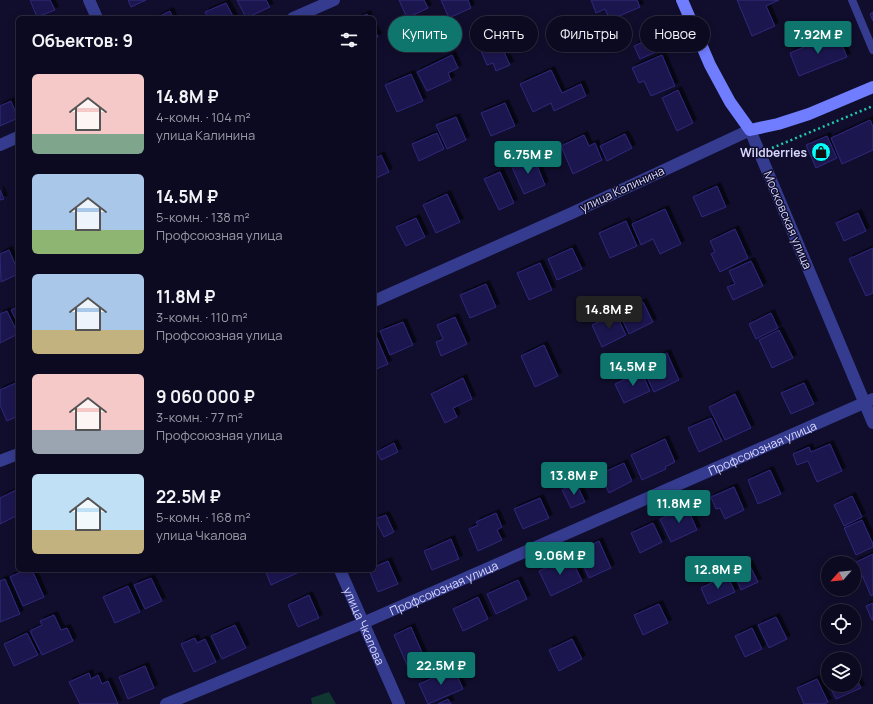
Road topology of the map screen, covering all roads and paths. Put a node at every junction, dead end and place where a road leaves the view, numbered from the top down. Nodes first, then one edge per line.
1 (89, 0) edge
2 (334, 0) edge
3 (682, 0) edge
4 (852, 0) edge
5 (96, 16) edge
6 (298, 16) edge
7 (873, 50) edge
8 (873, 87) edge
9 (873, 106) edge
10 (750, 130) junction
11 (16, 138) edge
12 (0, 145) edge
13 (760, 154) junction
14 (376, 299) edge
15 (869, 401) edge
16 (873, 423) edge
17 (16, 455) edge
18 (0, 461) edge
19 (341, 572) edge
20 (364, 623) junction
21 (166, 704) edge
22 (399, 704) edge

1 - 5 street
2 - 6 street
3 - 10 main road, Московская улица
4 - 7 lane
8 - 10 main road, улица Калинина
9 - 13 path
10 - 13 street, Московская улица
10 - 14 street, улица Калинина
11 - 12 street
13 - 15 street, Московская улица
15 - 16 street, Московская улица
15 - 20 street, Профсоюзная улица
17 - 18 street
19 - 20 street, улица Чкалова
20 - 21 street, Профсоюзная улица
20 - 22 street, улица Чкалова

